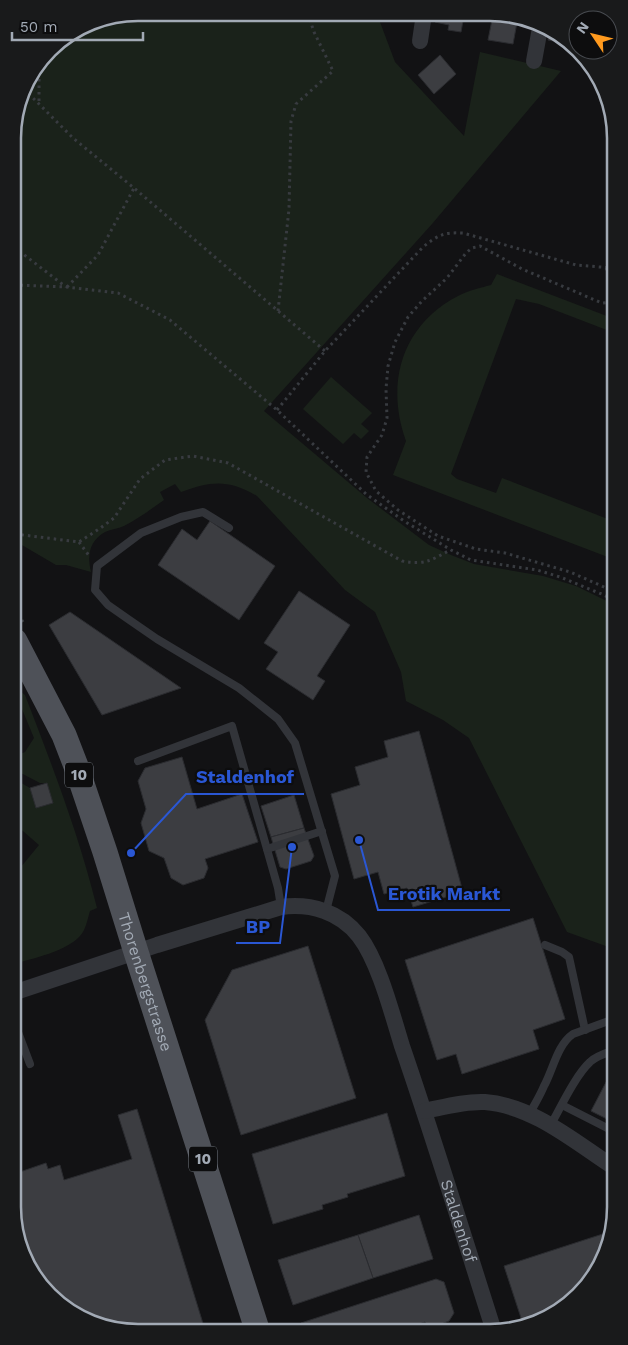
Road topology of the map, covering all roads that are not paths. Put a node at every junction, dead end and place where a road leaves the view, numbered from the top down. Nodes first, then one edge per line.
1 (423, 21) edge
2 (539, 32) edge
3 (420, 41) dead end
4 (534, 61) dead end
5 (229, 528) dead end
6 (22, 653) edge
7 (138, 761) dead end
8 (322, 831) junction
9 (267, 849) junction
10 (282, 907) junction
11 (326, 911) junction
12 (545, 945) dead end
13 (136, 952) junction
14 (21, 990) edge
15 (606, 1022) edge
16 (585, 1030) junction
17 (21, 1041) edge
18 (606, 1053) edge
19 (30, 1064) dead end
20 (562, 1105) junction
21 (424, 1111) junction
22 (529, 1115) junction
23 (550, 1126) junction
24 (606, 1127) edge
25 (606, 1162) edge
26 (255, 1324) edge
27 (492, 1324) edge

1 - 3 street
2 - 4 street
5 - 8 lane
6 - 13 main road, Thorenbergstrasse / 10
7 - 9 lane
8 - 9 lane
8 - 11 lane
9 - 10 lane
10 - 11 street, Staldenhof
10 - 13 street, Staldenhof
11 - 21 street, Staldenhof
12 - 16 lane
13 - 14 street, Staldenhof
13 - 26 main road, Thorenbergstrasse / 10
15 - 16 lane
16 - 22 lane
17 - 19 lane
18 - 20 lane
20 - 23 lane
20 - 24 lane
21 - 22 street
21 - 27 street, Staldenhof
22 - 23 street
23 - 25 street

